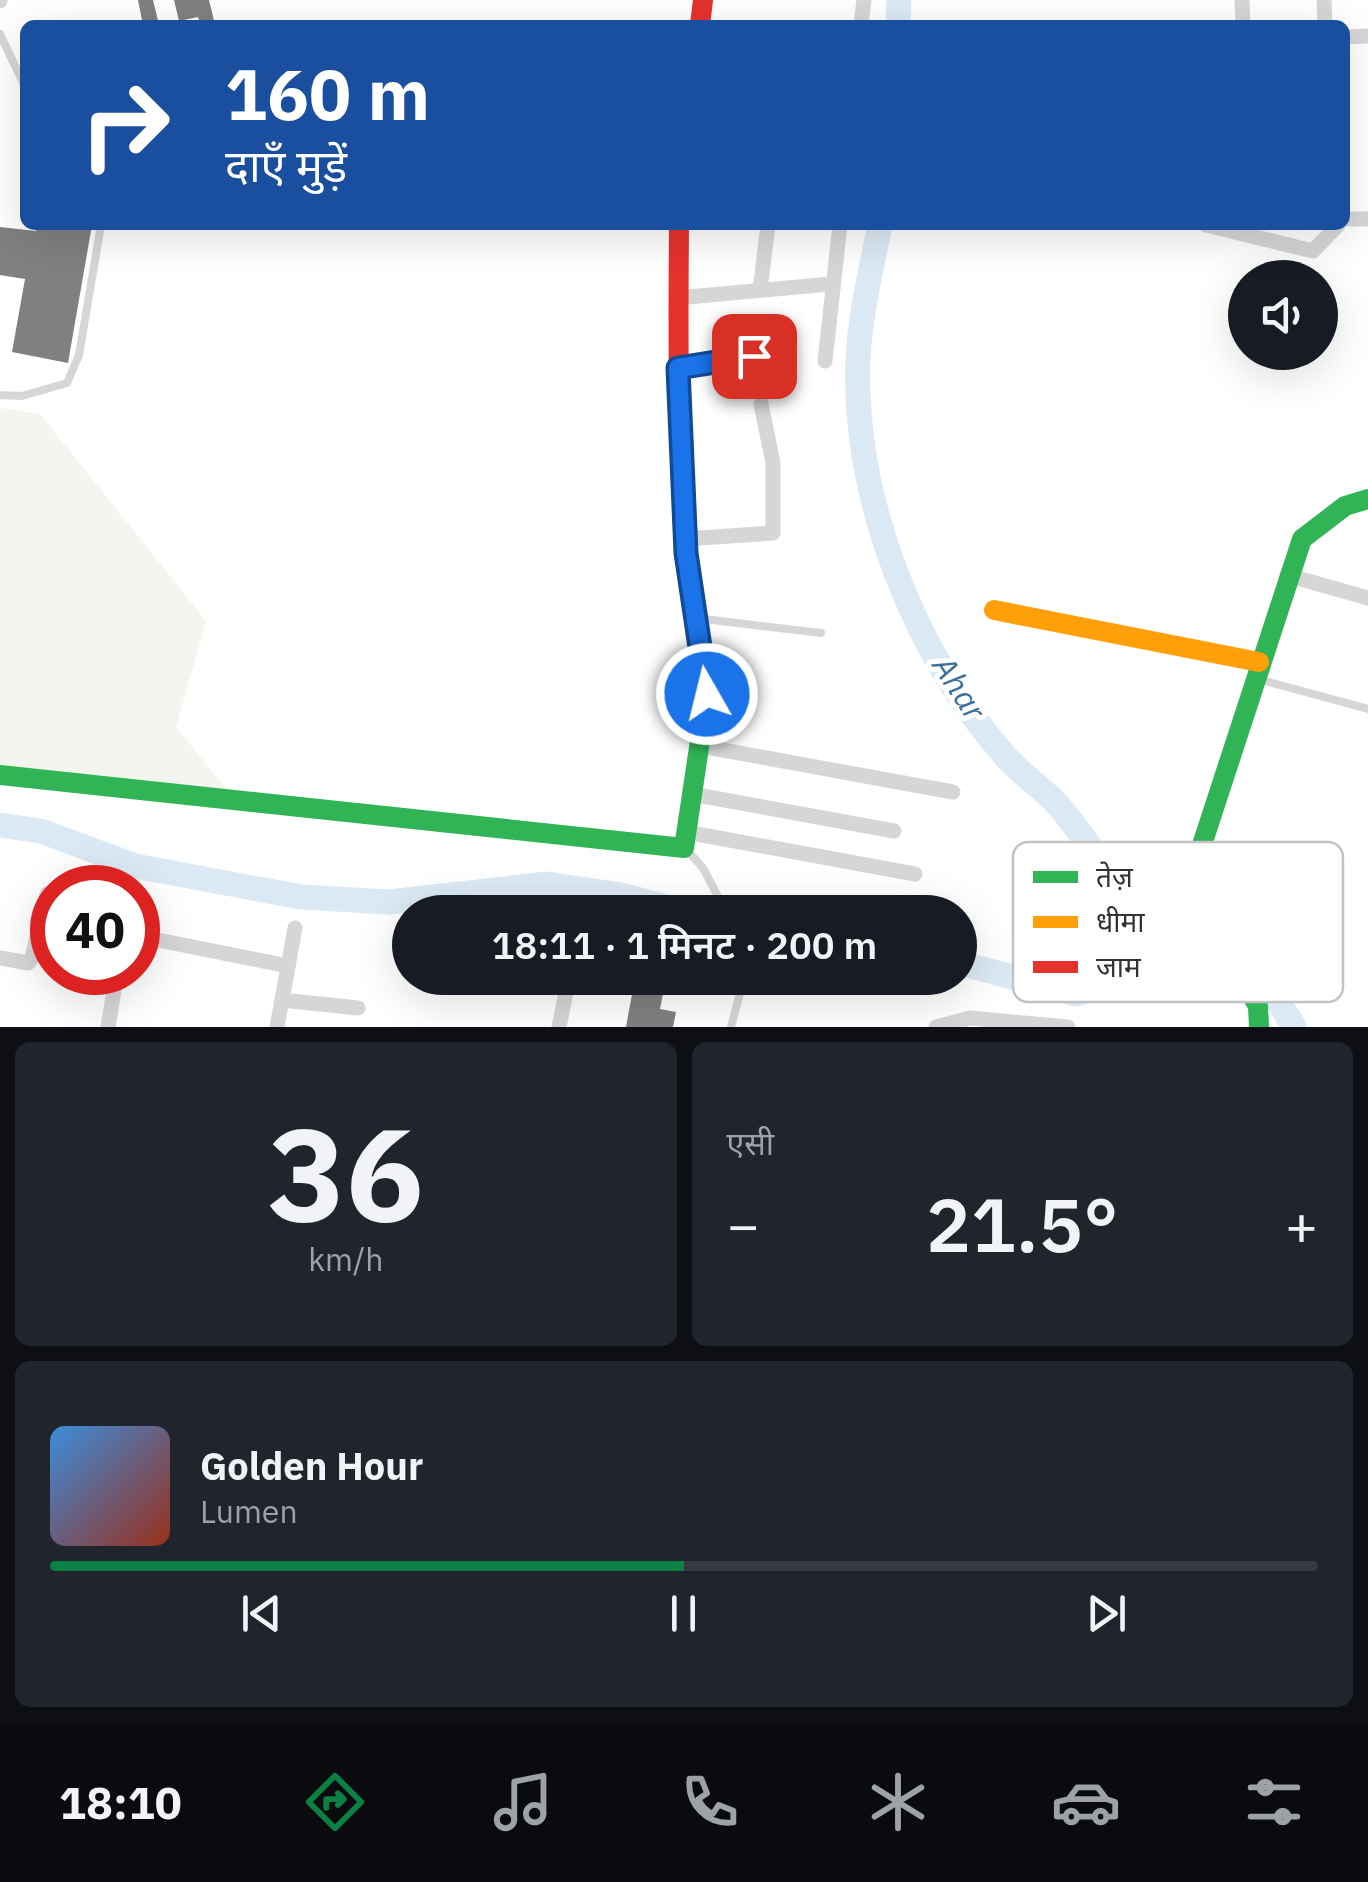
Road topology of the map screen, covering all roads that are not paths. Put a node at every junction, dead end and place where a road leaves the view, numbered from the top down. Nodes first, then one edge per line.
1 (0, 34) edge
2 (20, 76) edge
3 (101, 230) edge
4 (679, 230) edge
5 (767, 230) edge
6 (839, 230) edge
7 (1227, 230) edge
8 (1333, 230) edge
9 (830, 284) junction
10 (760, 290) junction
11 (678, 298) junction
12 (754, 356) dead end
13 (825, 360) dead end
14 (678, 368) junction
15 (0, 395) edge
16 (761, 404) dead end
17 (1368, 499) edge
18 (685, 539) junction
19 (1287, 575) junction
20 (1368, 598) edge
21 (994, 610) dead end
22 (696, 618) junction
23 (820, 633) dead end
24 (1256, 670) junction
25 (1368, 708) edge
26 (700, 746) junction
27 (0, 776) edge
28 (953, 792) dead end
29 (692, 794) junction
30 (894, 831) dead end
31 (685, 840) junction
32 (1203, 842) edge
33 (915, 874) dead end
34 (717, 895) edge
35 (295, 928) dead end
36 (160, 940) edge
37 (0, 958) edge
38 (30, 961) edge
39 (288, 966) junction
40 (113, 995) edge
41 (566, 995) edge
42 (740, 995) edge
43 (282, 1000) junction
44 (358, 1008) dead end
45 (1068, 1026) edge
46 (108, 1027) edge
47 (277, 1027) edge
48 (559, 1027) edge
49 (732, 1027) edge
50 (936, 1027) edge

1 - 2 lane
3 - 15 lane
4 - 11 street
5 - 10 street
6 - 9 street
7 - 8 street
9 - 10 street
9 - 13 street
10 - 11 street
11 - 14 street
12 - 14 street
14 - 18 street
16 - 18 street
17 - 19 street
18 - 22 street
19 - 20 street
19 - 24 street
21 - 24 street
22 - 23 lane
22 - 26 street
24 - 25 lane
24 - 32 street
26 - 28 street
26 - 29 street
27 - 31 street
29 - 30 street
29 - 31 street
31 - 33 street
31 - 34 lane
35 - 39 street
36 - 39 street
37 - 38 street
39 - 43 street
40 - 46 street
41 - 48 street
42 - 49 lane
43 - 44 street
43 - 47 street
45 - 50 street

